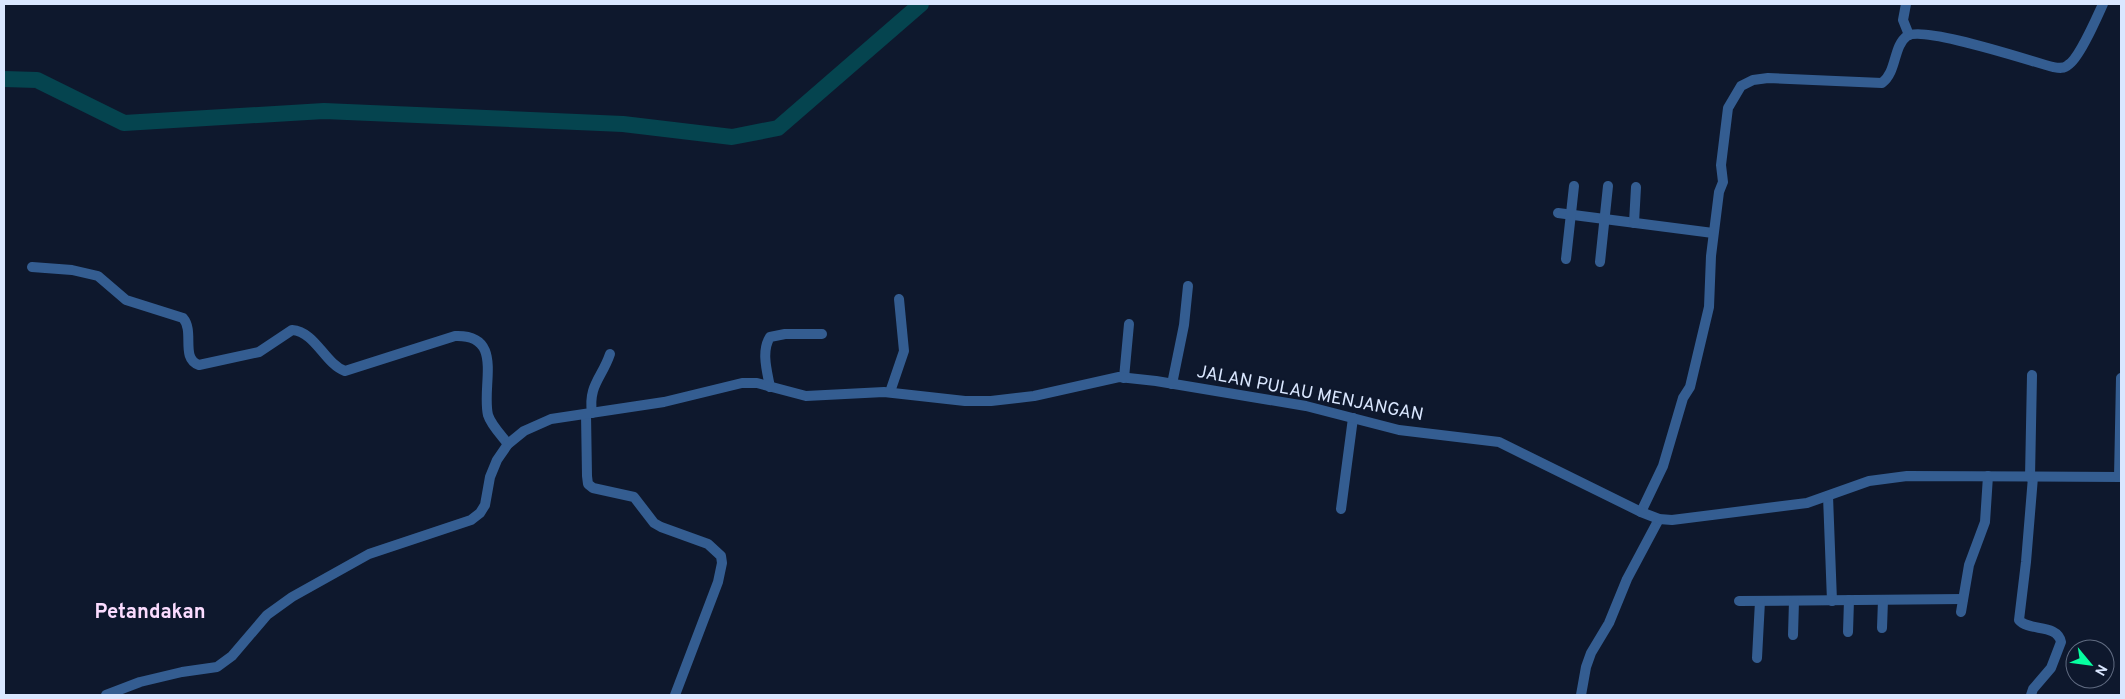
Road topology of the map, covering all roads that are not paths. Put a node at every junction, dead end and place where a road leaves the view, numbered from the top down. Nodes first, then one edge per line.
1 (1906, 4) edge
2 (2103, 4) edge
3 (1909, 35) junction
4 (1574, 186) dead end
5 (1608, 186) dead end
6 (1636, 187) dead end
7 (1558, 213) dead end
8 (1571, 214) junction
9 (1604, 219) junction
10 (1634, 223) junction
11 (1713, 233) junction
12 (1566, 259) dead end
13 (1600, 262) dead end
14 (32, 267) dead end
15 (1188, 286) dead end
16 (899, 299) dead end
17 (1129, 324) dead end
18 (822, 334) dead end
19 (610, 354) dead end
20 (2032, 375) dead end
21 (1124, 378) junction
22 (2121, 378) edge
23 (1172, 384) junction
24 (770, 386) junction
25 (890, 392) junction
26 (589, 414) junction
27 (1353, 418) junction
28 (508, 444) junction
29 (1988, 476) junction
30 (2031, 476) junction
31 (2120, 477) edge
32 (1828, 496) junction
33 (1341, 509) dead end
34 (1641, 512) junction
35 (1659, 518) junction
36 (1963, 599) junction
37 (1832, 600) junction
38 (1849, 600) junction
39 (1883, 600) junction
40 (1739, 601) dead end
41 (1760, 601) junction
42 (1794, 601) junction
43 (1961, 612) dead end
44 (1882, 628) dead end
45 (1848, 632) dead end
46 (1793, 635) dead end
47 (1757, 658) dead end
48 (106, 695) edge
49 (675, 695) edge
50 (1581, 695) edge
51 (2031, 695) edge

1 - 3 street
2 - 3 street
3 - 11 street
4 - 8 street
5 - 9 street
6 - 10 street
7 - 8 street
8 - 9 street
8 - 12 street
9 - 10 street
9 - 13 street
10 - 11 street
11 - 34 street
14 - 28 street
15 - 23 street
16 - 25 street
17 - 21 street
18 - 24 street
19 - 26 street
20 - 30 street
21 - 23 street, JALAN PULAU MENJANGAN
21 - 25 street, JALAN PULAU MENJANGAN
22 - 31 street
23 - 27 street, JALAN PULAU MENJANGAN
24 - 25 street, JALAN PULAU MENJANGAN
24 - 26 street, JALAN PULAU MENJANGAN
26 - 28 street, JALAN PULAU MENJANGAN
26 - 49 street
27 - 33 street
27 - 34 street, JALAN PULAU MENJANGAN
28 - 48 street, JALAN PULAU MENJANGAN
29 - 30 street, JALAN PULAU MENJANGAN
29 - 32 street, JALAN PULAU MENJANGAN
29 - 36 street
30 - 31 street, JALAN PULAU MENJANGAN
30 - 51 street
32 - 35 street, JALAN PULAU MENJANGAN
32 - 37 street
34 - 35 street, JALAN PULAU MENJANGAN
35 - 50 street
36 - 39 street
36 - 43 street
37 - 38 street
37 - 42 street
38 - 39 street
38 - 45 street
39 - 44 street
40 - 41 street
41 - 42 street
41 - 47 street
42 - 46 street

